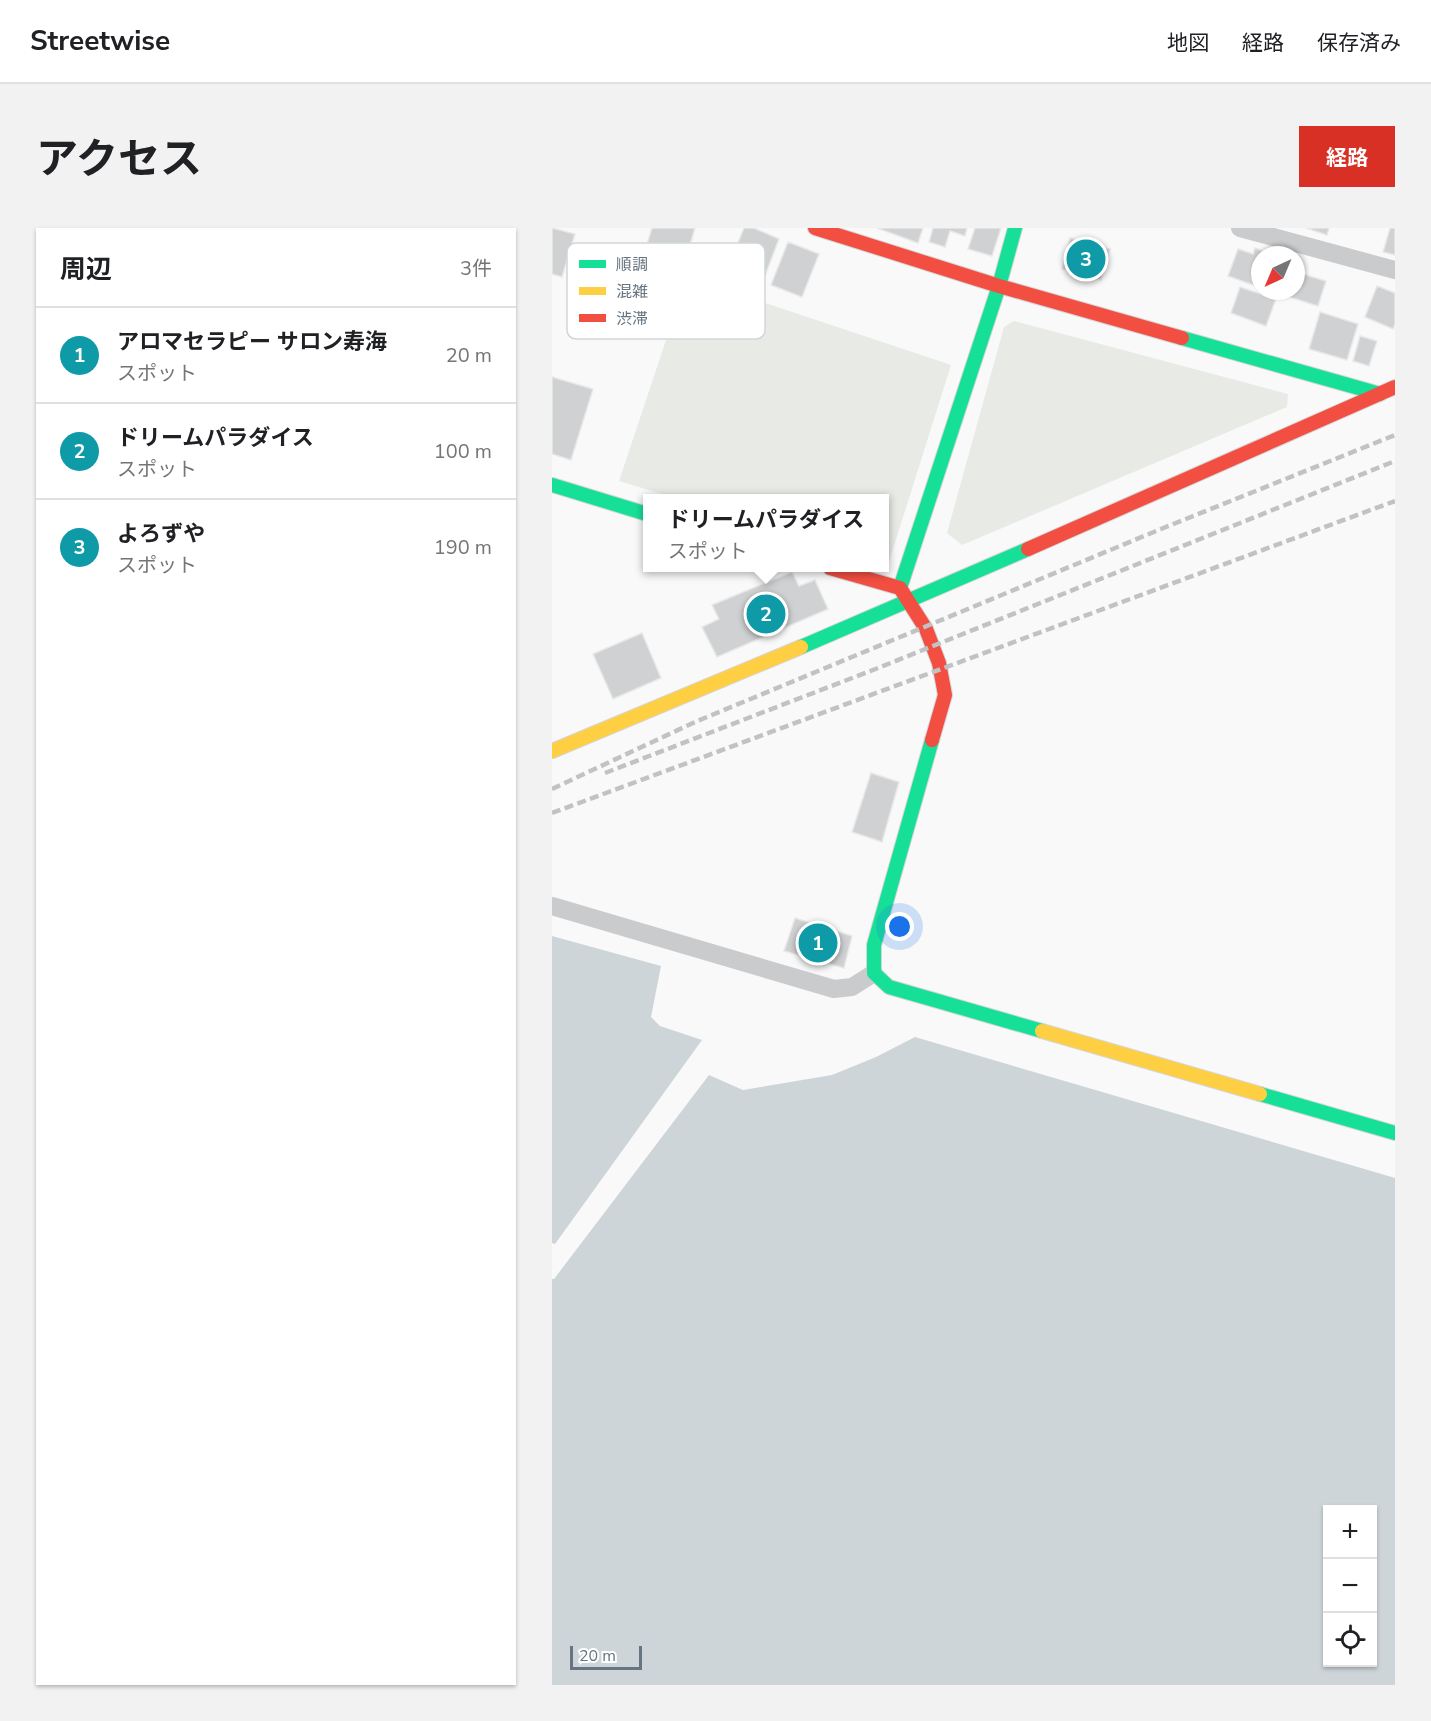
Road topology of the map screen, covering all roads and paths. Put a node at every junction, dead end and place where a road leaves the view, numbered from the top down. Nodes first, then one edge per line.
1 (815, 228) edge
2 (1015, 228) edge
3 (1240, 228) edge
4 (1395, 270) edge
5 (999, 286) junction
6 (1395, 387) edge
7 (1380, 394) junction
8 (552, 485) edge
9 (643, 512) edge
10 (847, 572) edge
11 (900, 588) junction
12 (910, 601) junction
13 (552, 751) edge
14 (552, 906) edge
15 (874, 973) junction
16 (1395, 1133) edge

1 - 5 street
2 - 5 street
3 - 4 street
5 - 7 street
5 - 11 street
6 - 7 street
7 - 12 street
8 - 9 street
10 - 11 street
11 - 12 street
12 - 13 street
12 - 15 street
14 - 15 street
15 - 16 street

